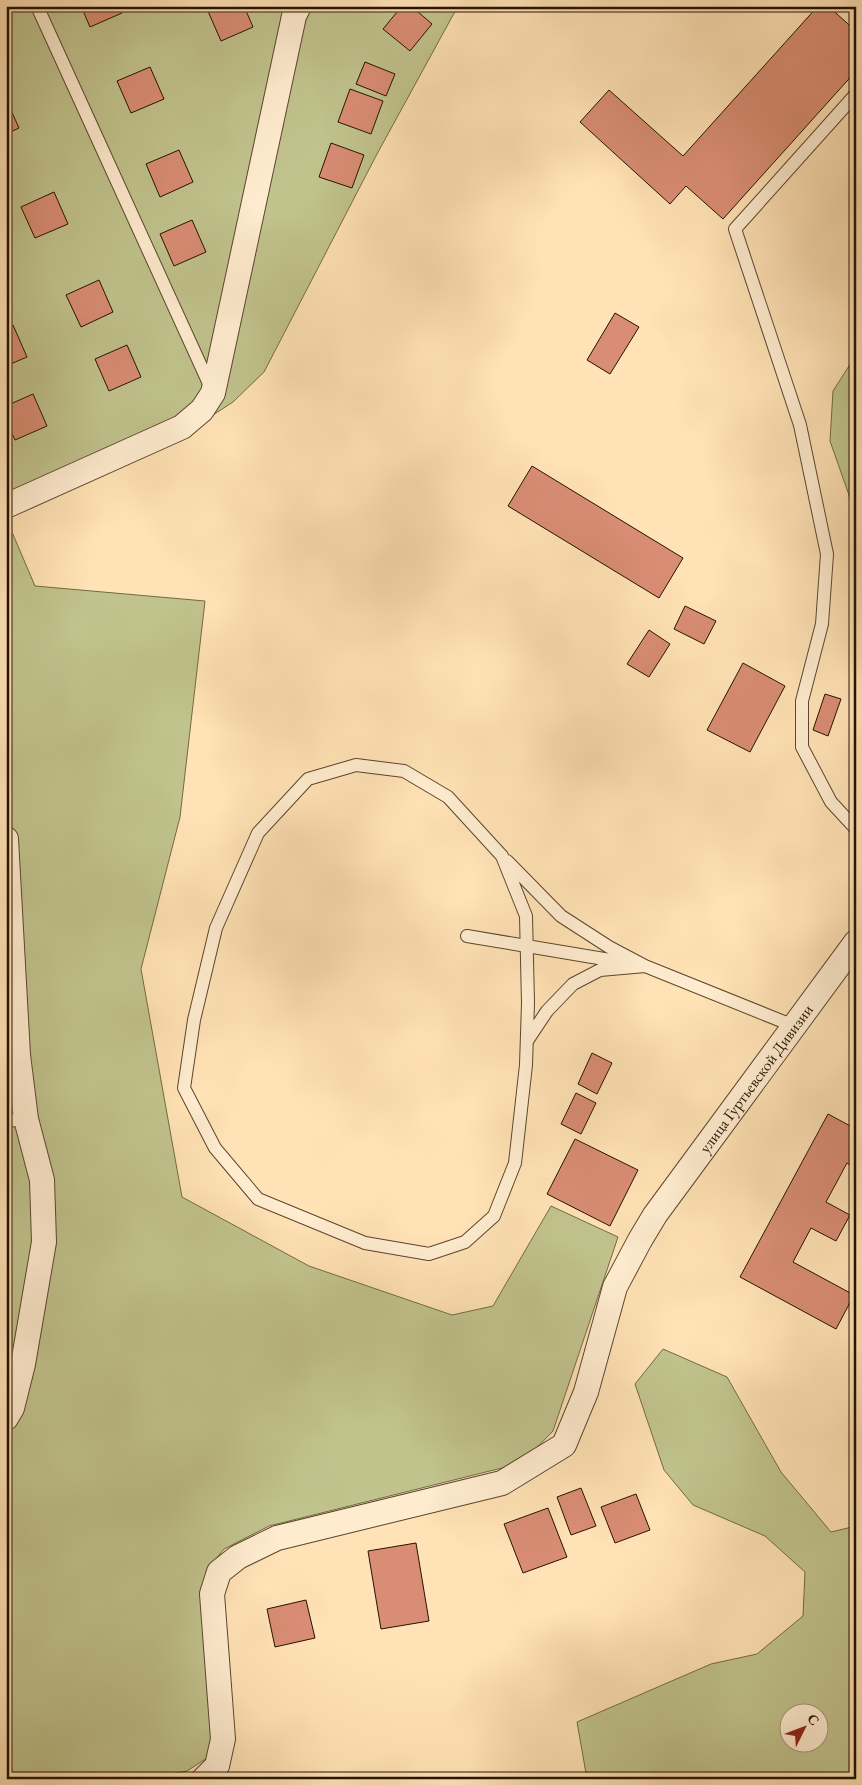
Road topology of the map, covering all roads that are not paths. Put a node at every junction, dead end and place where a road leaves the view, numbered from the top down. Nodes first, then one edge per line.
1 (36, 6) edge
2 (295, 10) edge
3 (856, 94) edge
4 (214, 393) junction
5 (6, 506) edge
6 (856, 829) edge
7 (6, 839) edge
8 (502, 856) junction
9 (467, 936) dead end
10 (856, 942) edge
11 (527, 946) junction
12 (645, 966) junction
13 (794, 1026) junction
14 (527, 1041) junction
15 (16, 1120) edge
16 (9, 1407) edge
17 (204, 1779) edge

1 - 4 lane
2 - 4 street
3 - 6 lane
4 - 5 street
7 - 15 street
8 - 11 lane
8 - 12 lane
8 - 14 lane
9 - 11 lane
10 - 13 street, улица Гуртьевской Дивизии
11 - 12 lane
11 - 14 lane
12 - 13 lane
12 - 14 lane
13 - 17 street, улица Гуртьевской Дивизии
15 - 16 street

